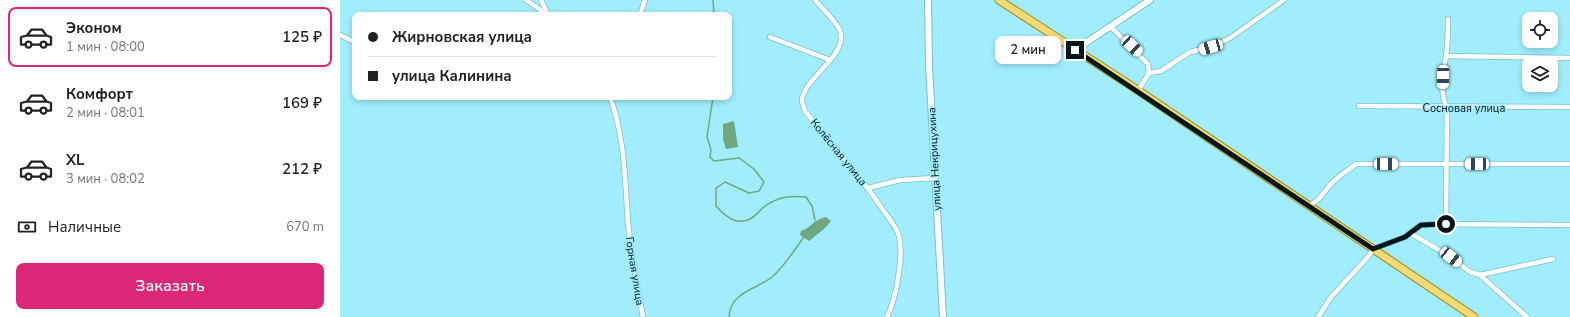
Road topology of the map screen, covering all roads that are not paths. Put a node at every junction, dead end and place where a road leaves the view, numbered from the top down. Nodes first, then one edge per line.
1 (526, 0) edge
2 (541, 0) edge
3 (645, 0) edge
4 (815, 0) edge
5 (928, 0) edge
6 (999, 0) edge
7 (1150, 0) edge
8 (1284, 0) edge
9 (544, 12) edge
10 (547, 12) edge
11 (641, 12) edge
12 (1448, 19) dead end
13 (1110, 27) junction
14 (340, 35) edge
15 (770, 37) dead end
16 (352, 41) edge
17 (1075, 50) junction
18 (1446, 56) junction
19 (1570, 58) edge
20 (830, 60) junction
21 (1149, 73) junction
22 (1138, 91) junction
23 (611, 100) edge
24 (1359, 106) dead end
25 (1570, 107) edge
26 (1447, 108) junction
27 (1446, 164) junction
28 (1570, 164) edge
29 (935, 178) junction
30 (868, 188) junction
31 (1307, 205) junction
32 (1446, 224) junction
33 (1570, 225) edge
34 (1410, 233) junction
35 (1373, 249) junction
36 (1553, 259) dead end
37 (1480, 276) junction
38 (643, 317) edge
39 (887, 317) edge
40 (943, 317) edge
41 (1318, 317) edge
42 (1474, 317) edge
43 (1527, 317) edge

1 - 9 street
2 - 10 street
3 - 11 street
4 - 20 street, Колёсная улица
5 - 29 street, улица Некрицухина
6 - 17 main road
7 - 13 street
8 - 21 street
12 - 18 street
13 - 17 street
13 - 21 street
14 - 16 street
15 - 20 street
17 - 22 main road
18 - 19 street
18 - 26 street
20 - 30 street, Колёсная улица
21 - 22 street
22 - 31 main road
23 - 38 street, Горная улица
24 - 26 street, Сосновая улица
25 - 26 street, Сосновая улица
26 - 27 street
27 - 28 street
27 - 31 street
27 - 32 street
29 - 30 street
29 - 40 street, улица Некрицухина
30 - 39 street, Колёсная улица
31 - 35 main road
32 - 33 street
32 - 34 street
34 - 35 street
34 - 37 street
35 - 41 street
35 - 42 main road
36 - 37 street
37 - 43 street

